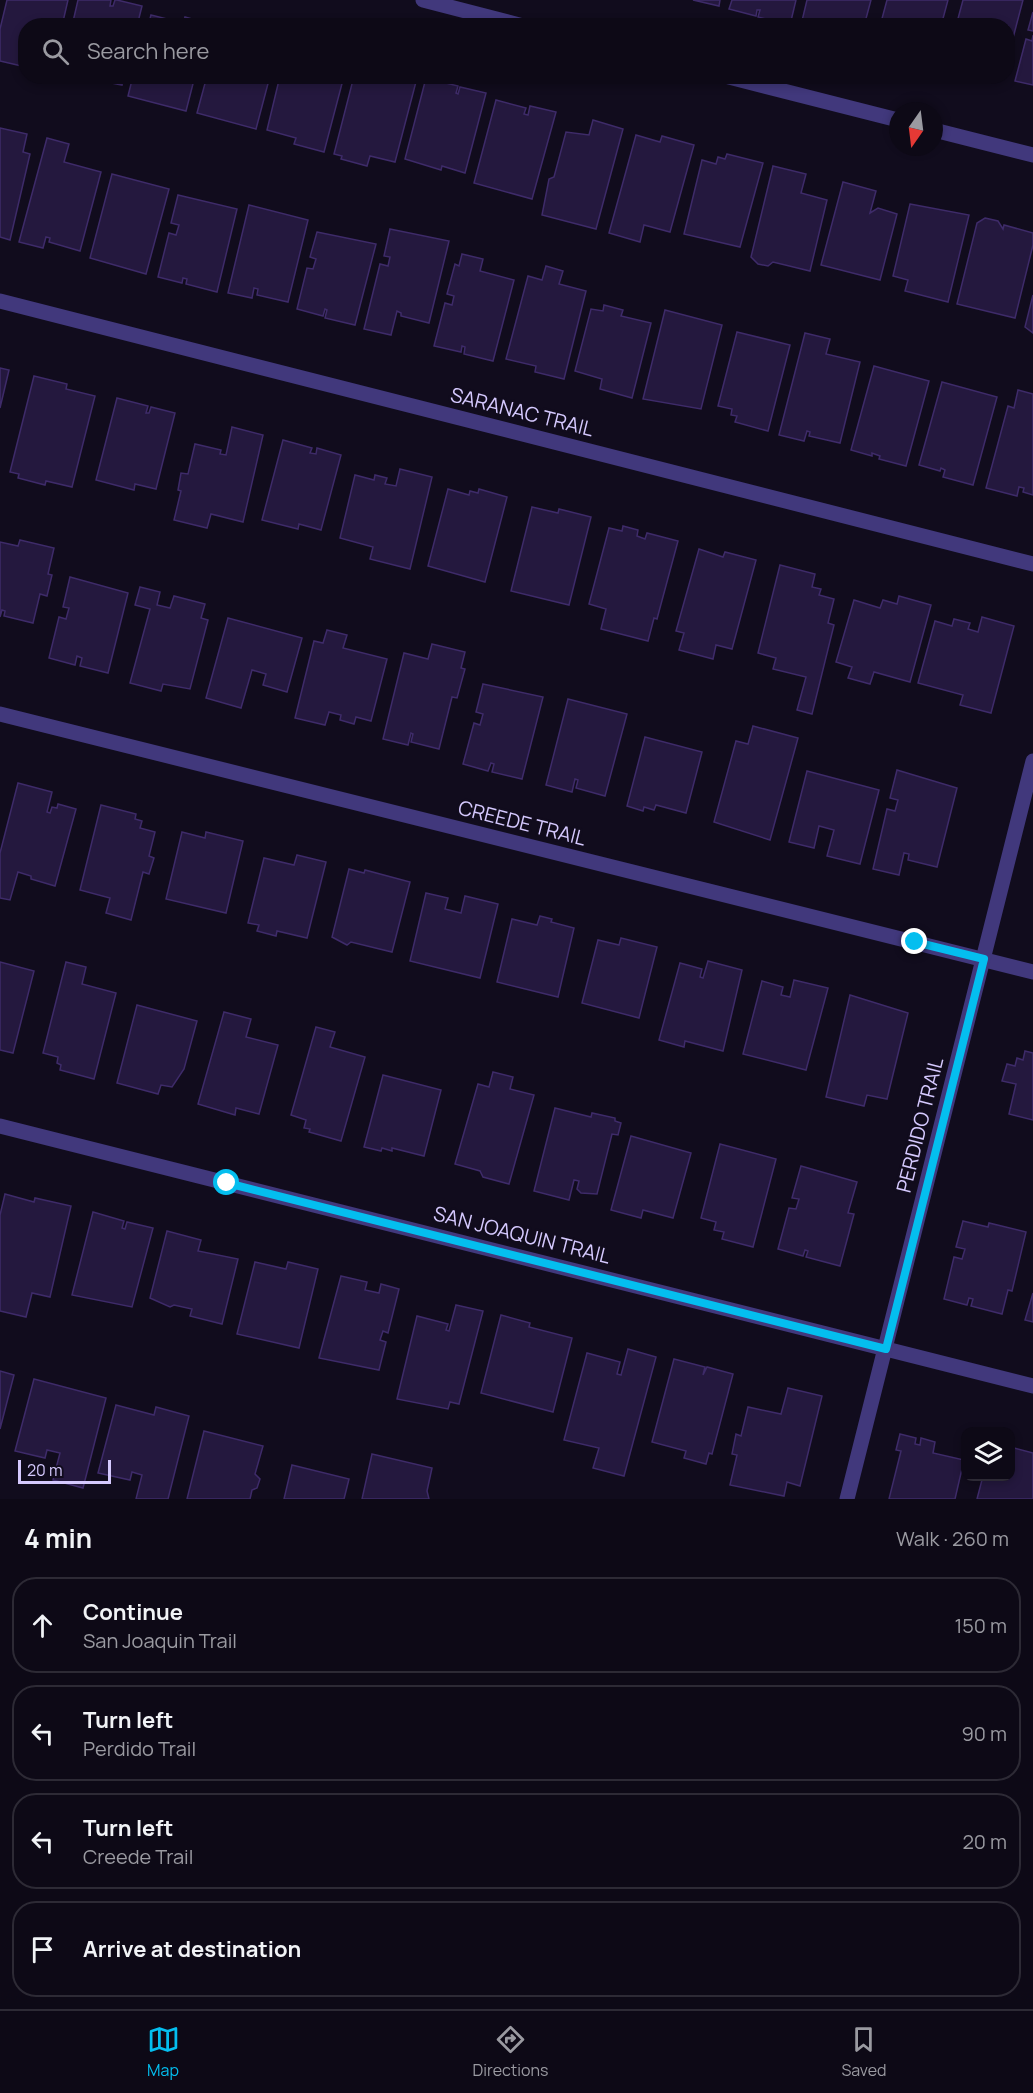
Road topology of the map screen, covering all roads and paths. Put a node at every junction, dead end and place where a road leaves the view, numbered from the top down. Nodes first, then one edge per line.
1 (423, 0) edge
2 (492, 18) edge
3 (756, 84) edge
4 (889, 118) edge
5 (943, 132) edge
6 (1033, 155) edge
7 (0, 301) edge
8 (1033, 564) edge
9 (0, 714) edge
10 (1033, 761) edge
11 (984, 959) junction
12 (1033, 972) edge
13 (0, 1126) edge
14 (886, 1349) junction
15 (1033, 1386) edge
16 (847, 1499) edge

1 - 2 street
3 - 4 street
5 - 6 street
7 - 8 street, SARANAC TRAIL
9 - 11 street, CREEDE TRAIL
10 - 11 street, PERDIDO TRAIL
11 - 12 street, CREEDE TRAIL
11 - 14 street, PERDIDO TRAIL
13 - 14 street, SAN JOAQUIN TRAIL
14 - 15 street, SAN JOAQUIN TRAIL
14 - 16 street, PERDIDO TRAIL

